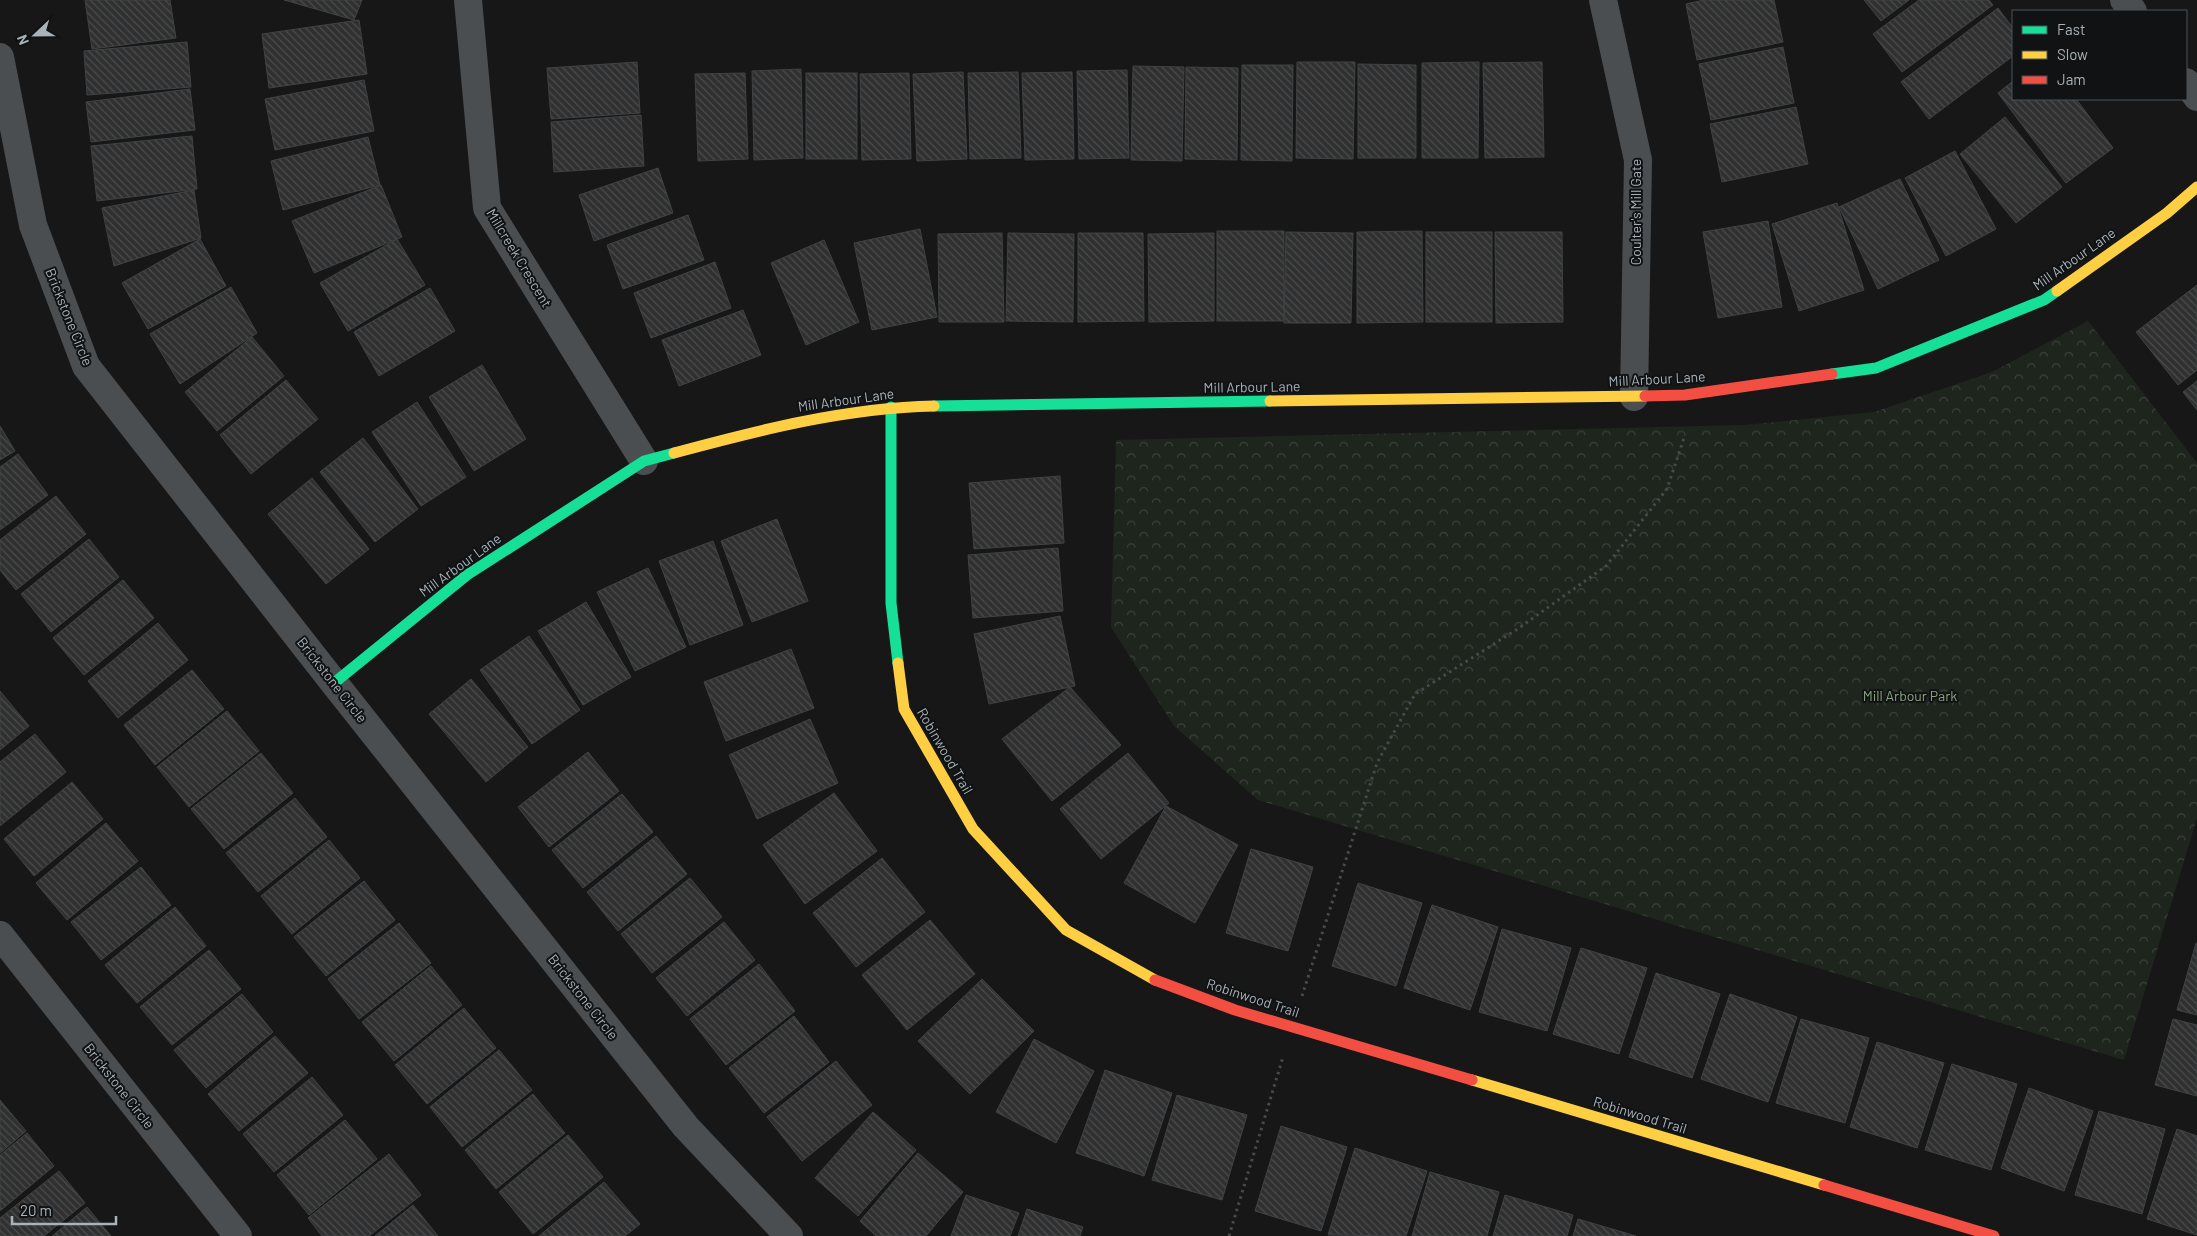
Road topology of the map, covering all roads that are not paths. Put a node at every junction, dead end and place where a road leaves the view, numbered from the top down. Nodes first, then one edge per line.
1 (468, 0) edge
2 (1603, 0) edge
3 (2124, 0) edge
4 (2132, 10) edge
5 (0, 57) edge
6 (2187, 83) edge
7 (2197, 97) edge
8 (2197, 187) edge
9 (1634, 397) junction
10 (892, 407) junction
11 (644, 461) junction
12 (334, 683) junction
13 (0, 935) edge
14 (238, 1236) edge
15 (789, 1236) edge
16 (1994, 1236) edge

1 - 11 street, Millcreek Crescent
2 - 9 street, Coulter's Mill Gate
3 - 4 street
5 - 12 street, Brickstone Circle
6 - 7 street
8 - 9 street, Mill Arbour Lane
9 - 10 street, Mill Arbour Lane
10 - 11 street, Mill Arbour Lane
10 - 16 street, Robinwood Trail
11 - 12 street, Mill Arbour Lane
12 - 15 street, Brickstone Circle
13 - 14 street, Brickstone Circle

